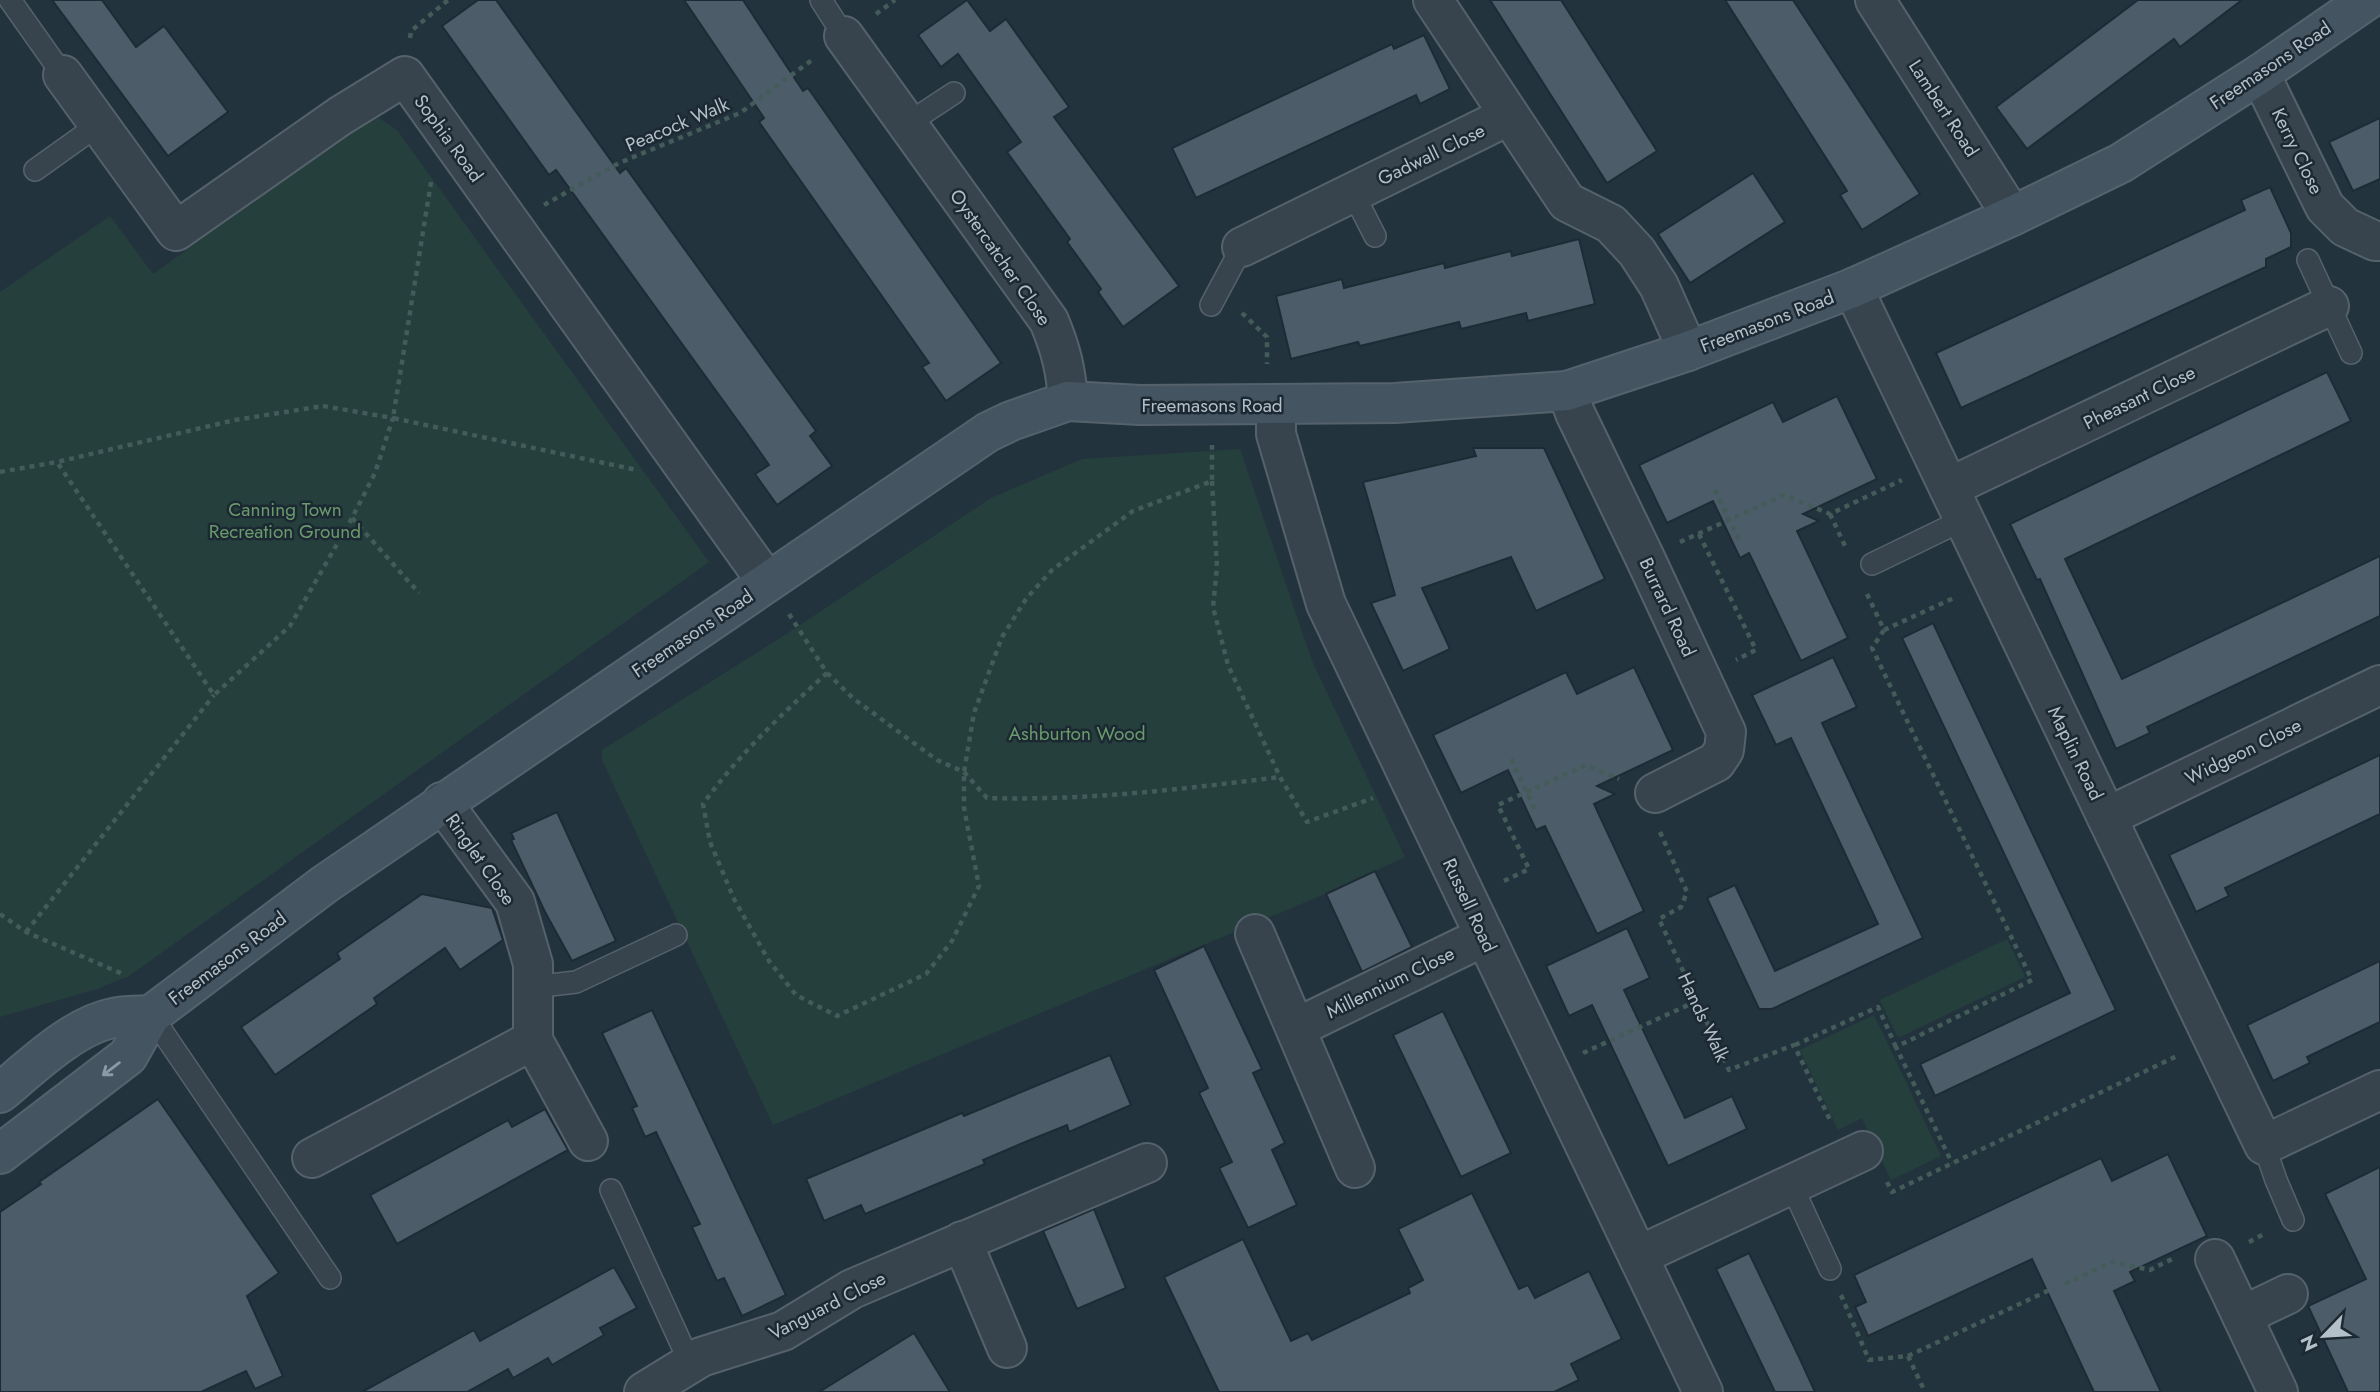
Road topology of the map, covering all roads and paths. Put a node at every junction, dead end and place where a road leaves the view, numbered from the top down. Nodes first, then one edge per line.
1 (10, 0) edge
2 (448, 0) edge
3 (821, 0) edge
4 (1433, 0) edge
5 (1875, 0) edge
6 (2367, 0) edge
7 (844, 36) junction
8 (2260, 74) junction
9 (63, 75) joint
10 (405, 76) junction
11 (954, 93) dead end
12 (1508, 116) junction
13 (907, 124) junction
14 (99, 125) junction
15 (461, 154) junction
16 (35, 170) dead end
17 (1353, 192) junction
18 (2012, 216) junction
19 (514, 228) junction
20 (1374, 236) dead end
21 (2380, 241) edge
22 (1242, 247) joint
23 (2308, 260) dead end
24 (1853, 288) junction
25 (1215, 298) joint
26 (2329, 306) junction
27 (1688, 351) junction
28 (2351, 353) dead end
29 (1266, 368) dead end
30 (1567, 391) junction
31 (1068, 401) junction
32 (1276, 405) junction
33 (393, 418) junction
34 (1212, 443) dead end
35 (673, 450) junction
36 (58, 462) junction
37 (0, 472) edge
38 (1212, 481) junction
39 (1715, 490) dead end
40 (1950, 490) junction
41 (1830, 514) junction
42 (352, 518) junction
43 (1699, 534) junction
44 (1739, 540) dead end
45 (1645, 558) junction
46 (1862, 562) joint
47 (1993, 579) junction
48 (1862, 583) dead end
49 (419, 593) dead end
50 (777, 596) junction
51 (1884, 630) junction
52 (827, 673) junction
53 (1700, 677) junction
54 (2380, 685) edge
55 (214, 695) junction
56 (1511, 759) dead end
57 (964, 772) junction
58 (1280, 777) junction
59 (1412, 784) junction
60 (1647, 799) junction
61 (442, 802) junction
62 (1536, 813) dead end
63 (2107, 817) junction
64 (1468, 899) junction
65 (0, 914) edge
66 (26, 932) junction
67 (1255, 934) dead end
68 (677, 935) dead end
69 (1485, 936) junction
70 (128, 976) dead end
71 (533, 987) junction
72 (1697, 1001) junction
73 (151, 1016) junction
74 (1296, 1028) junction
75 (2213, 1039) junction
76 (533, 1040) junction
77 (1794, 1045) junction
78 (1896, 1047) junction
79 (46, 1055) junction
80 (0, 1057) edge
81 (1549, 1070) junction
82 (2380, 1090) edge
83 (0, 1093) edge
84 (588, 1141) dead end
85 (2264, 1145) junction
86 (4, 1147) edge
87 (1855, 1154) joint
88 (312, 1158) dead end
89 (1147, 1163) dead end
90 (1952, 1163) junction
91 (1355, 1168) dead end
92 (1791, 1184) junction
93 (611, 1190) dead end
94 (1892, 1192) dead end
95 (2293, 1220) dead end
96 (962, 1241) junction
97 (1638, 1256) junction
98 (2215, 1259) dead end
99 (1830, 1269) joint
100 (2150, 1270) dead end
101 (330, 1278) dead end
102 (2064, 1284) dead end
103 (2054, 1288) dead end
104 (2288, 1294) dead end
105 (2242, 1316) junction
106 (1007, 1348) dead end
107 (1908, 1356) junction
108 (690, 1363) junction
109 (644, 1392) edge
110 (1703, 1392) edge
111 (1925, 1392) edge
112 (2278, 1392) edge

1 - 9 lane
2 - 10 path
3 - 7 lane
4 - 12 street, Gadwall Close
5 - 18 street, Lambert Road
6 - 8 street, Freemasons Road
7 - 13 street, Oystercatcher Close
7 - 19 path, Peacock Walk
8 - 18 street, Freemasons Road
8 - 21 street, Kerry Close
9 - 14 street, Sophia Road
10 - 14 street, Sophia Road
10 - 15 street, Sophia Road
11 - 13 lane
12 - 17 street, Gadwall Close
12 - 27 street, Gadwall Close
13 - 31 street, Oystercatcher Close
14 - 16 lane
15 - 19 street, Sophia Road
15 - 33 path
17 - 20 lane
17 - 22 street, Gadwall Close
18 - 24 street, Freemasons Road
19 - 35 street, Sophia Road
22 - 25 lane, Gadwall Close
23 - 26 lane
24 - 27 street, Freemasons Road
24 - 40 street, Maplin Road
25 - 29 path
26 - 28 lane
26 - 40 street, Pheasant Close
27 - 30 street, Freemasons Road
30 - 32 street, Freemasons Road
30 - 45 street, Burrard Road
31 - 32 street, Freemasons Road
31 - 50 street, Freemasons Road
32 - 59 street, Russell Road
33 - 35 path
33 - 36 path
33 - 42 path
34 - 38 path
35 - 50 street, Sophia Road
36 - 37 path
36 - 55 path
38 - 57 path
38 - 58 path
39 - 44 path, bridge
40 - 41 path
40 - 46 lane
40 - 47 street, Maplin Road
41 - 43 path
41 - 46 path
42 - 49 path
42 - 55 path
43 - 45 path
43 - 53 path
45 - 53 street, Burrard Road
47 - 51 path
47 - 63 street, Maplin Road
48 - 51 path
50 - 52 path
50 - 61 street, Freemasons Road
51 - 78 path
52 - 57 path
52 - 57 path
53 - 60 street, Burrard Road
54 - 63 street, Widgeon Close
55 - 66 path
56 - 62 path, bridge
57 - 58 path
58 - 59 path
59 - 64 street, Russell Road
60 - 64 path
60 - 72 path, Hands Walk
61 - 71 street, Ringlet Close
61 - 73 street, Freemasons Road
63 - 75 street, Maplin Road
64 - 69 street, Russell Road
65 - 66 path
66 - 70 path
67 - 74 street
68 - 71 lane
69 - 74 street, Millennium Close
69 - 81 street, Russell Road
71 - 76 street, Ringlet Close
72 - 77 path, Hands Walk
72 - 81 path
73 - 79 street, Freemasons Road
73 -> 86 street, Freemasons Road
73 - 101 lane
74 - 91 street
75 - 85 street, Maplin Road
75 - 90 path
76 - 84 street, Ringlet Close
76 - 88 street
77 - 78 path
77 - 87 path
78 - 90 path
79 - 80 street
79 - 83 street, Freemasons Road
81 - 97 street, Russell Road
82 - 85 street
85 - 95 lane, Maplin Road
87 - 92 street
89 - 96 street, Vanguard Close
90 - 94 path
92 - 97 street
92 - 99 lane
93 - 108 lane
96 - 106 street
96 - 108 street, Vanguard Close
97 - 110 street, Russell Road
98 - 105 street
99 - 107 path
100 - 102 path
103 - 107 path
104 - 105 street
105 - 112 street
107 - 111 path
108 - 109 street, Vanguard Close

